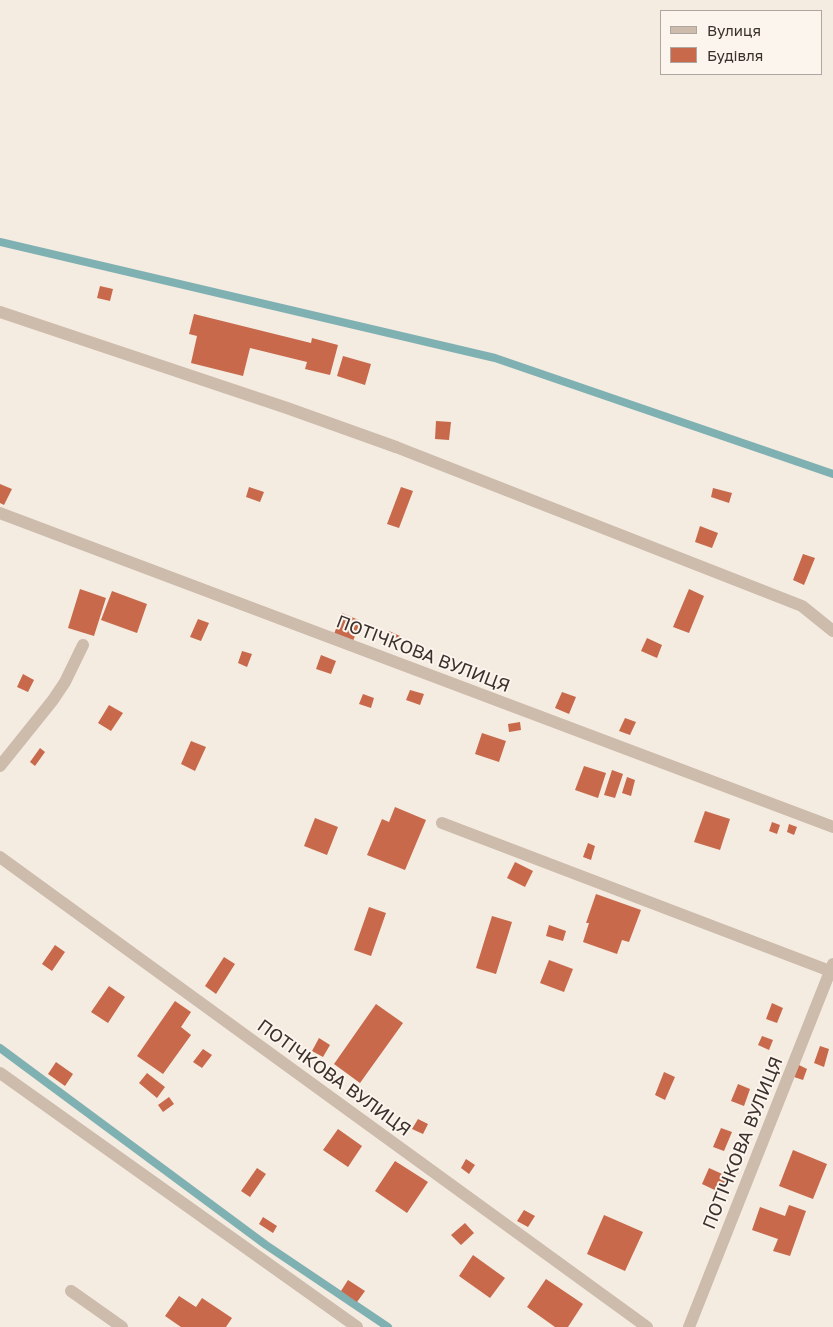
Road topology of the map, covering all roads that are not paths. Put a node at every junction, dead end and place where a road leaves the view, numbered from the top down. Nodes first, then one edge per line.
1 (0, 312) edge
2 (0, 513) edge
3 (833, 631) edge
4 (82, 645) dead end
5 (0, 766) edge
6 (442, 823) dead end
7 (833, 827) edge
8 (0, 858) edge
9 (832, 967) edge
10 (0, 1073) edge
11 (71, 1291) dead end
12 (122, 1327) edge
13 (357, 1327) edge
14 (646, 1327) edge
15 (689, 1327) edge

1 - 3 street
2 - 7 street, ПОТІЧКОВА ВУЛИЦЯ
4 - 5 street
6 - 9 street, ПОТІЧКОВА ВУЛИЦЯ
8 - 14 street, ПОТІЧКОВА ВУЛИЦЯ
9 - 15 street, ПОТІЧКОВА ВУЛИЦЯ
10 - 13 street
11 - 12 street

